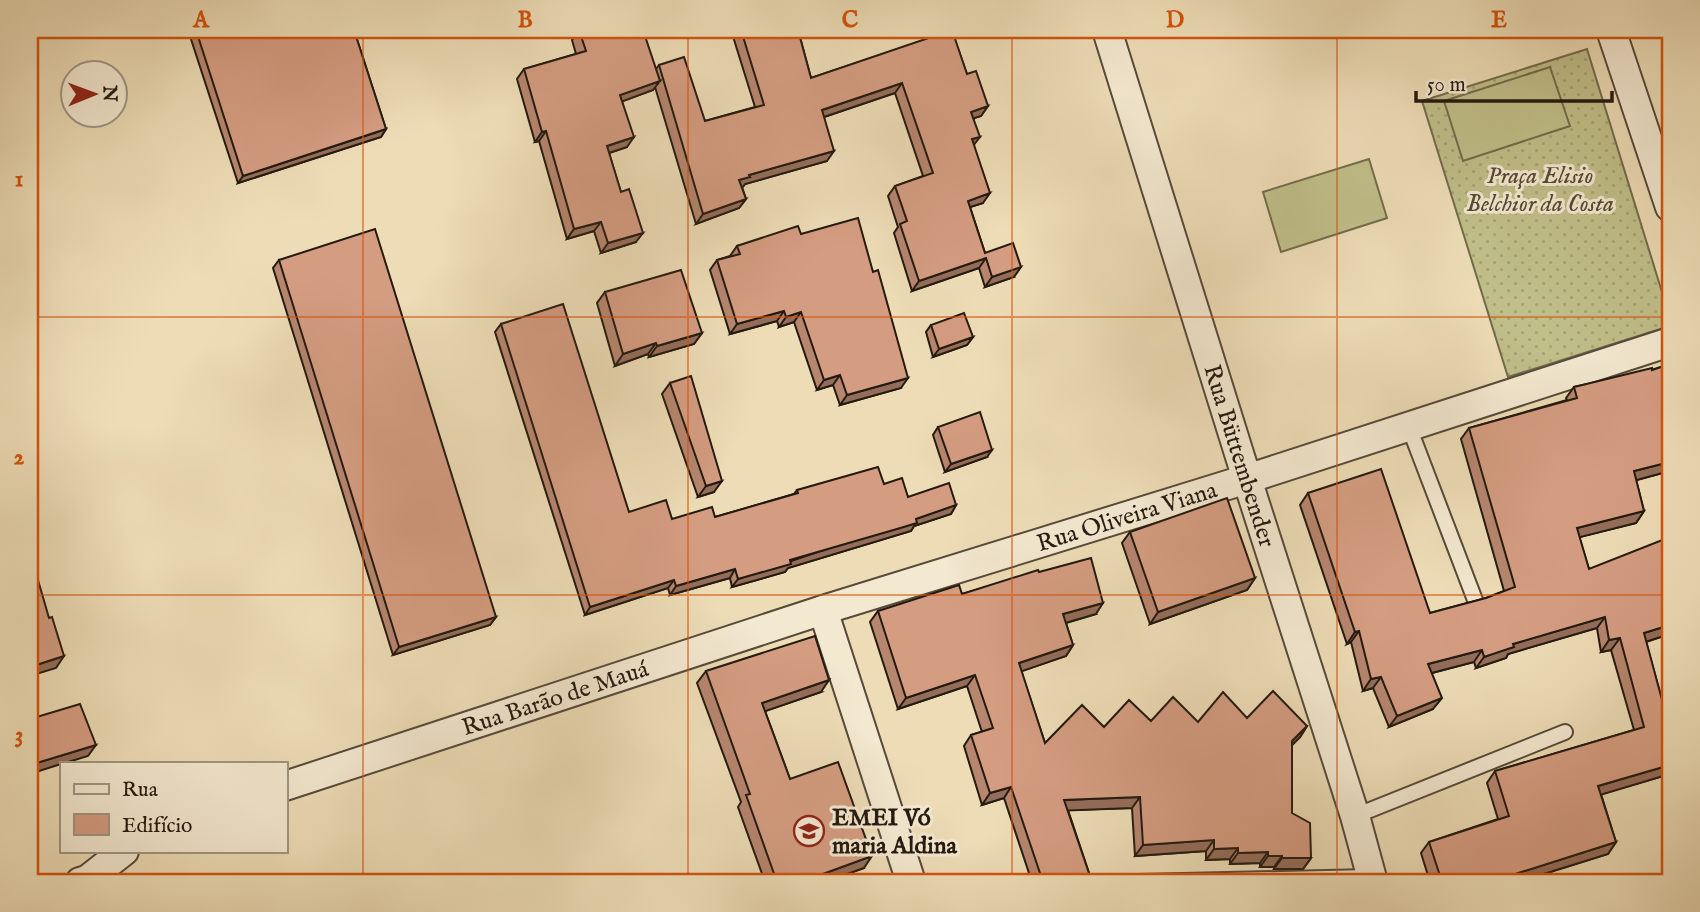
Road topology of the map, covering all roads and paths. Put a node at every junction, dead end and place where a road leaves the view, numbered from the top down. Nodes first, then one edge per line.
1 (1107, 30) edge
2 (1611, 30) edge
3 (1670, 207) edge
4 (1670, 342) edge
5 (1409, 427) junction
6 (1247, 479) junction
7 (1475, 600) edge
8 (823, 610) junction
9 (1565, 732) dead end
10 (287, 785) edge
11 (1355, 816) junction
12 (123, 852) edge
13 (1372, 879) edge
14 (80, 882) edge
15 (911, 882) edge
16 (1138, 882) edge

1 - 6 street, Rua Büttembender
2 - 3 street
4 - 5 street, Rua Oliveira Viana
5 - 6 street, Rua Oliveira Viana
5 - 7 lane
6 - 8 street, Rua Oliveira Viana
6 - 11 street, Rua Büttembender
8 - 10 street, Rua Barão de Mauá
8 - 15 street
9 - 11 lane
11 - 13 street, Rua Büttembender
12 - 14 street
13 - 16 lane

